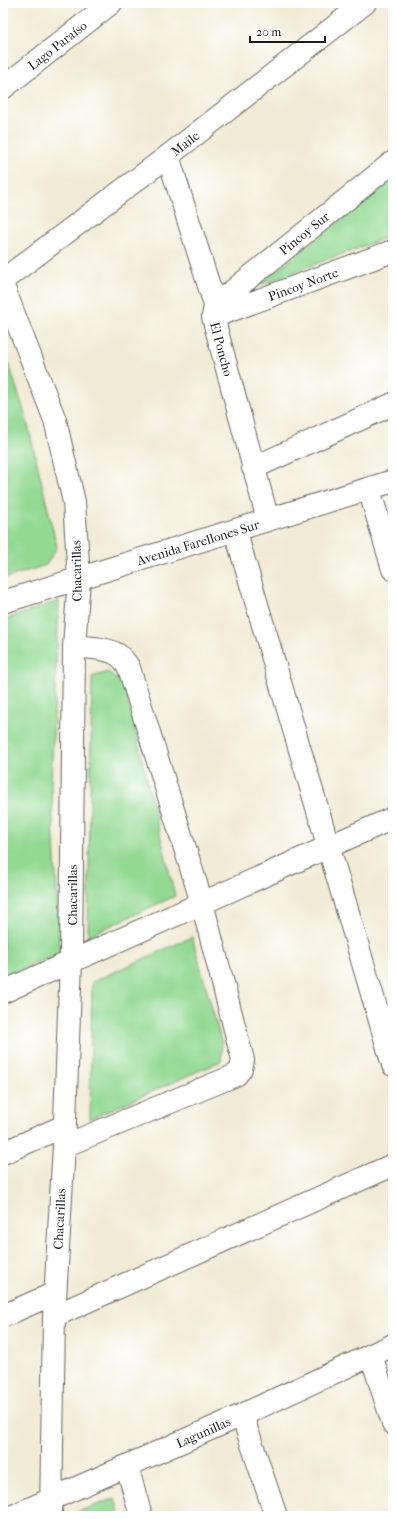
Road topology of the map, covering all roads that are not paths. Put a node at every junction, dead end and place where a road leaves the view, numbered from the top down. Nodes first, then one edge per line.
1 (111, 3) edge
2 (365, 3) edge
3 (3, 88) edge
4 (168, 156) junction
5 (393, 162) edge
6 (393, 251) edge
7 (3, 280) edge
8 (3, 286) edge
9 (214, 311) junction
10 (393, 404) edge
11 (253, 468) junction
12 (393, 481) edge
13 (370, 489) junction
14 (268, 520) junction
15 (235, 530) junction
16 (393, 569) edge
17 (79, 579) junction
18 (3, 602) edge
19 (74, 646) junction
20 (393, 818) edge
21 (328, 847) junction
22 (202, 903) junction
23 (71, 961) junction
24 (3, 992) edge
25 (393, 1065) edge
26 (64, 1136) junction
27 (3, 1153) edge
28 (393, 1165) edge
29 (55, 1293) junction
30 (3, 1316) edge
31 (54, 1316) junction
32 (393, 1345) edge
33 (371, 1355) junction
34 (242, 1415) junction
35 (393, 1424) edge
36 (127, 1466) junction
37 (51, 1508) edge
38 (13, 1516) edge
39 (141, 1516) edge
40 (276, 1516) edge

1 - 3 street, Lago Paraíso
2 - 4 street, Maile
4 - 7 street, Maile
4 - 9 street, El Poncho
5 - 9 street, Pincoy Sur
6 - 9 street, Pincoy Norte
8 - 17 street, Chacarillas
9 - 11 street, El Poncho
10 - 11 street
11 - 14 street, El Poncho
12 - 13 street, Avenida Farellones Sur
13 - 14 street, Avenida Farellones Sur
13 - 16 street
14 - 15 street, Avenida Farellones Sur
15 - 17 street, Avenida Farellones Sur
15 - 21 street
17 - 18 street, Avenida Farellones Sur
17 - 19 street, Chacarillas
19 - 22 street
19 - 23 street, Chacarillas
20 - 21 street
21 - 22 street
21 - 25 street
22 - 23 street
22 - 26 street
23 - 24 street
23 - 26 street, Chacarillas
26 - 27 street
26 - 29 street, Chacarillas
28 - 31 street
29 - 30 street
29 - 31 street, Chacarillas
31 - 37 street, Chacarillas
32 - 33 street, Lagunillas
33 - 34 street, Lagunillas
33 - 35 street
34 - 36 street, Lagunillas
34 - 40 street
36 - 37 street, Lagunillas
36 - 39 street
37 - 38 street, Lagunillas

